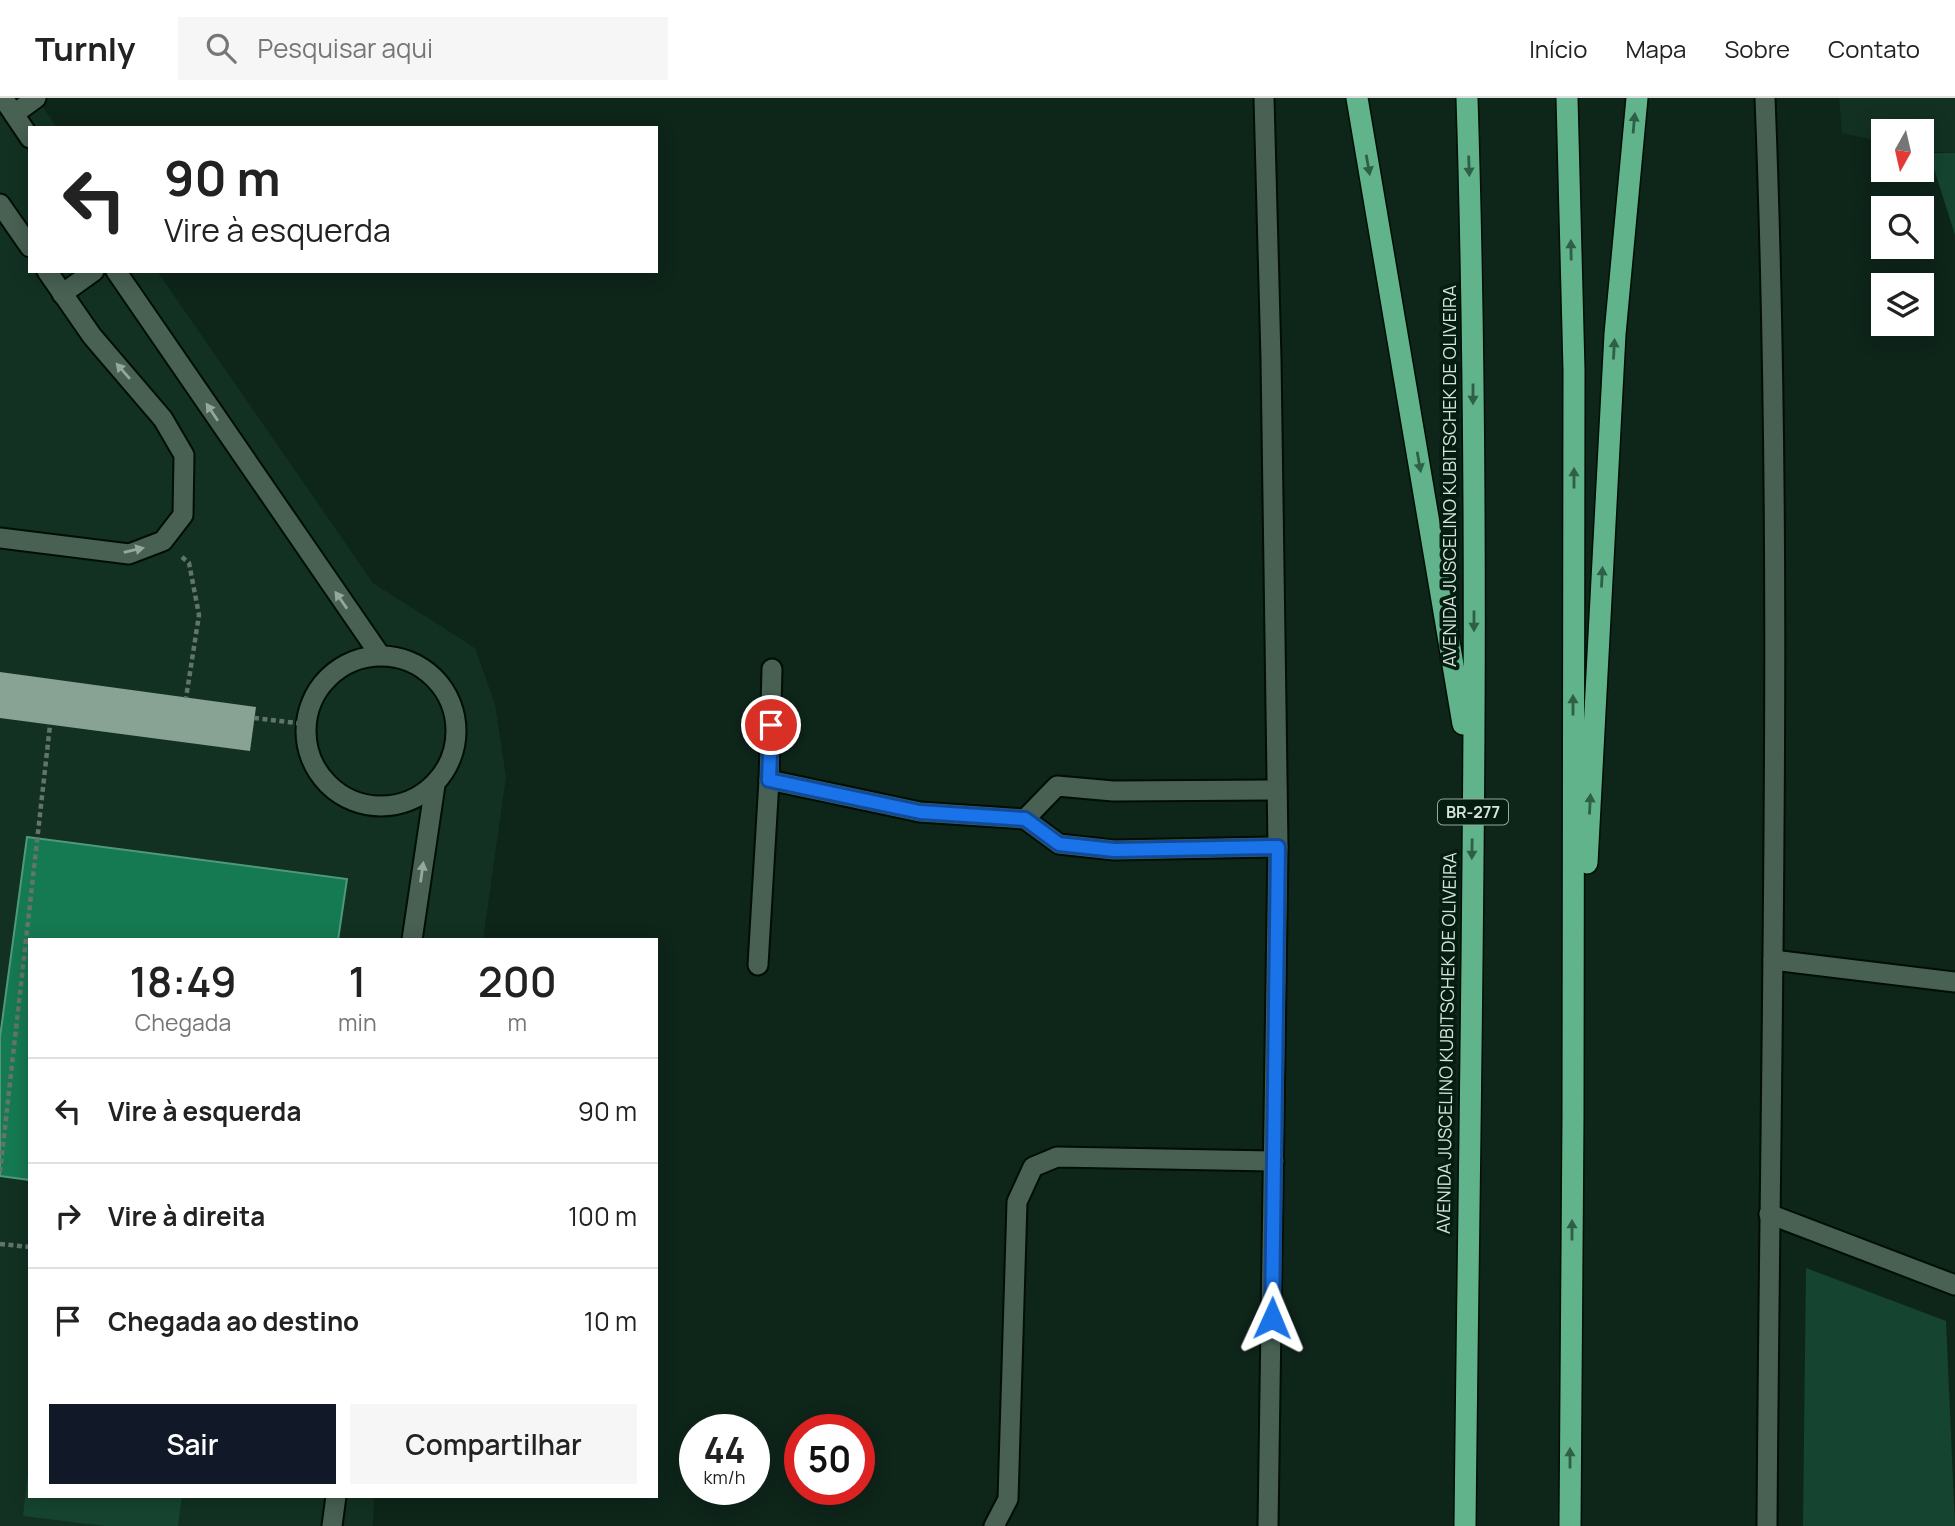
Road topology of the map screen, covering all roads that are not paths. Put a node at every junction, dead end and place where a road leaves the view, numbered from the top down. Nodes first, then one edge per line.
1 (36, 98) edge
2 (1264, 98) edge
3 (1357, 98) edge
4 (1467, 98) edge
5 (1567, 98) edge
6 (1637, 98) edge
7 (1765, 98) edge
8 (9, 106) edge
9 (28, 135) edge
10 (0, 204) edge
11 (28, 244) edge
12 (48, 273) edge
13 (91, 273) edge
14 (117, 273) edge
15 (62, 294) junction
16 (0, 538) edge
17 (380, 655) junction
18 (772, 669) dead end
19 (769, 780) junction
20 (1473, 782) junction
21 (435, 785) junction
22 (1277, 790) junction
23 (1025, 819) junction
24 (1278, 847) junction
25 (412, 938) edge
26 (1773, 960) junction
27 (758, 965) dead end
28 (1955, 982) edge
29 (1573, 1116) junction
30 (1274, 1161) junction
31 (1769, 1214) junction
32 (1955, 1285) edge
33 (336, 1498) edge
34 (332, 1526) edge
35 (994, 1526) edge
36 (1268, 1526) edge
37 (1465, 1526) edge
38 (1570, 1526) edge
39 (1766, 1526) edge

1 - 8 street
2 - 22 street
3 -> 20 highway
4 -> 20 highway, AVENIDA JUSCELINO KUBITSCHEK DE OLIVEIRA / BR-277
29 -> 5 highway
29 -> 6 highway
7 - 26 street
8 - 9 street
10 - 11 street
12 - 15 street
13 - 15 street
17 -> 14 street
16 -> 15 street
17 - 21 street
17 - 21 street
18 - 19 street
19 - 23 street
19 - 27 street
20 -> 37 highway, AVENIDA JUSCELINO KUBITSCHEK DE OLIVEIRA / BR-277
25 -> 21 street
22 - 23 street
22 - 24 street
23 - 24 street
24 - 30 street
26 - 28 street
26 - 31 street
38 -> 29 highway
30 - 35 street
30 - 36 street
31 - 32 street
31 - 39 street
33 - 34 street

